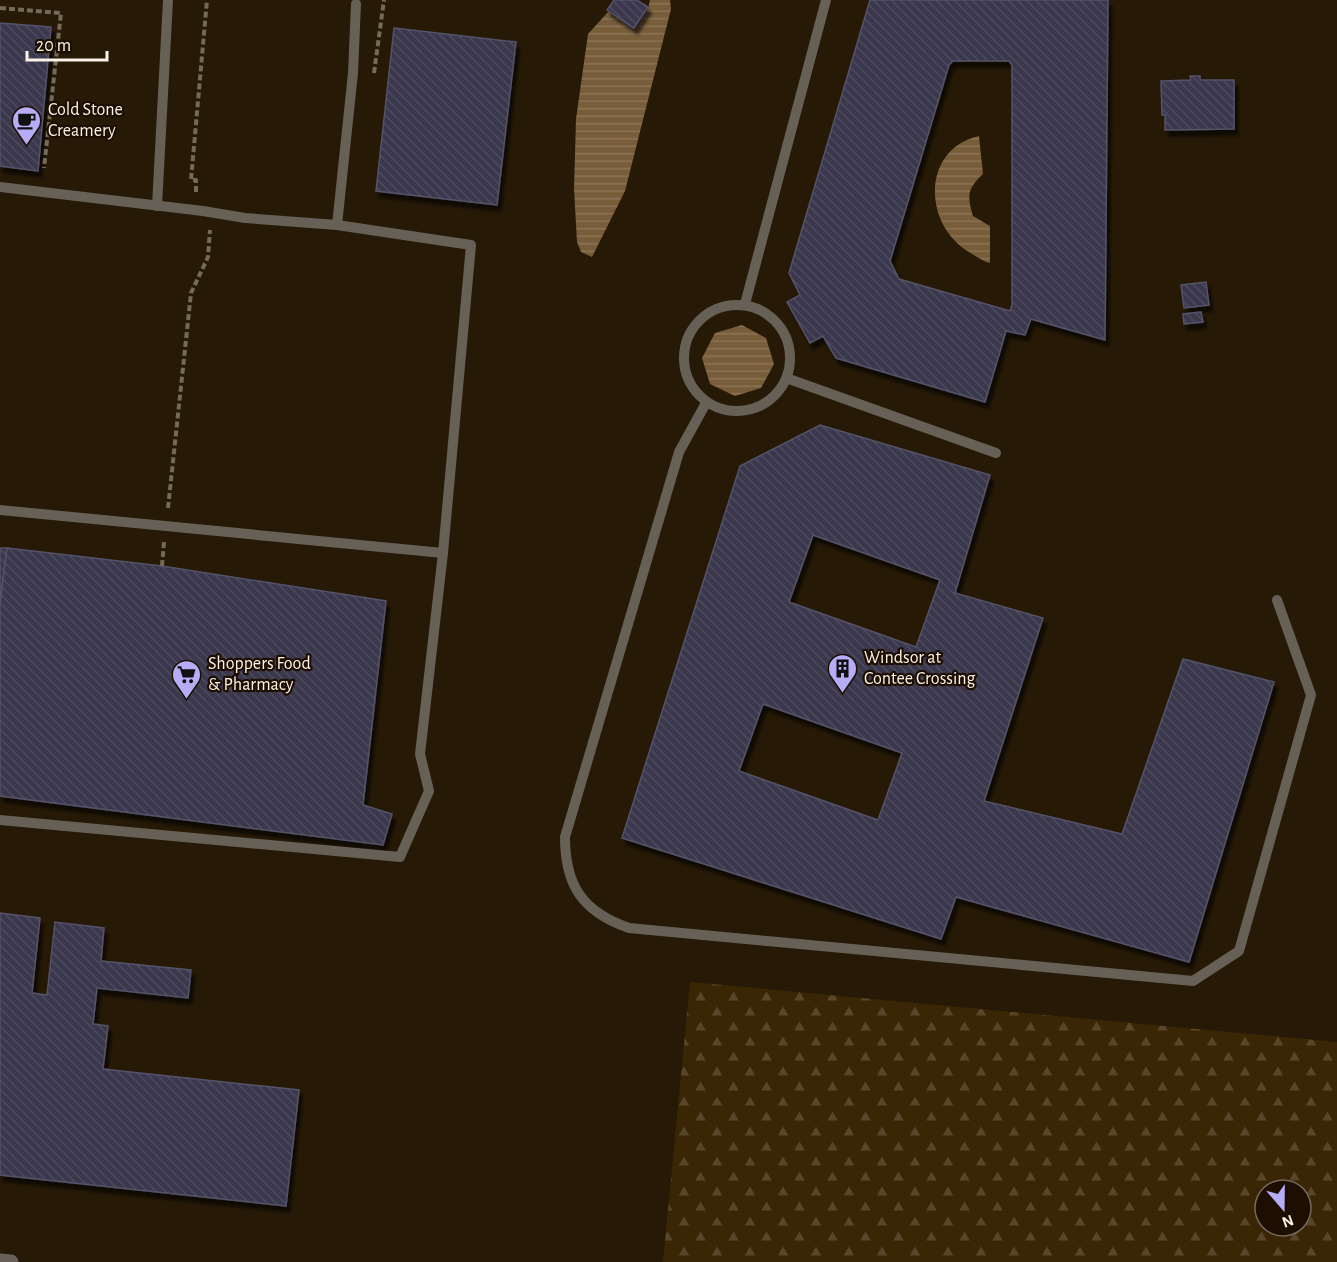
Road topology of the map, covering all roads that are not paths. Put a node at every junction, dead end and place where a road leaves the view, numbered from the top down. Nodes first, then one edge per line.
1 (168, 0) edge
2 (826, 0) edge
3 (357, 4) dead end
4 (0, 187) edge
5 (157, 206) junction
6 (337, 225) junction
7 (746, 304) junction
8 (789, 379) junction
9 (706, 403) junction
10 (996, 453) dead end
11 (0, 510) edge
12 (444, 553) junction
13 (1277, 600) dead end
14 (0, 820) edge
15 (0, 1261) edge
16 (11, 1262) edge

1 - 5 lane
2 - 7 lane
3 - 6 lane
4 - 5 lane
5 - 6 lane
6 - 12 lane
7 - 8 lane
7 - 9 lane
8 - 9 lane
8 - 10 lane
9 - 13 lane
11 - 12 lane
12 - 14 lane
15 - 16 street

